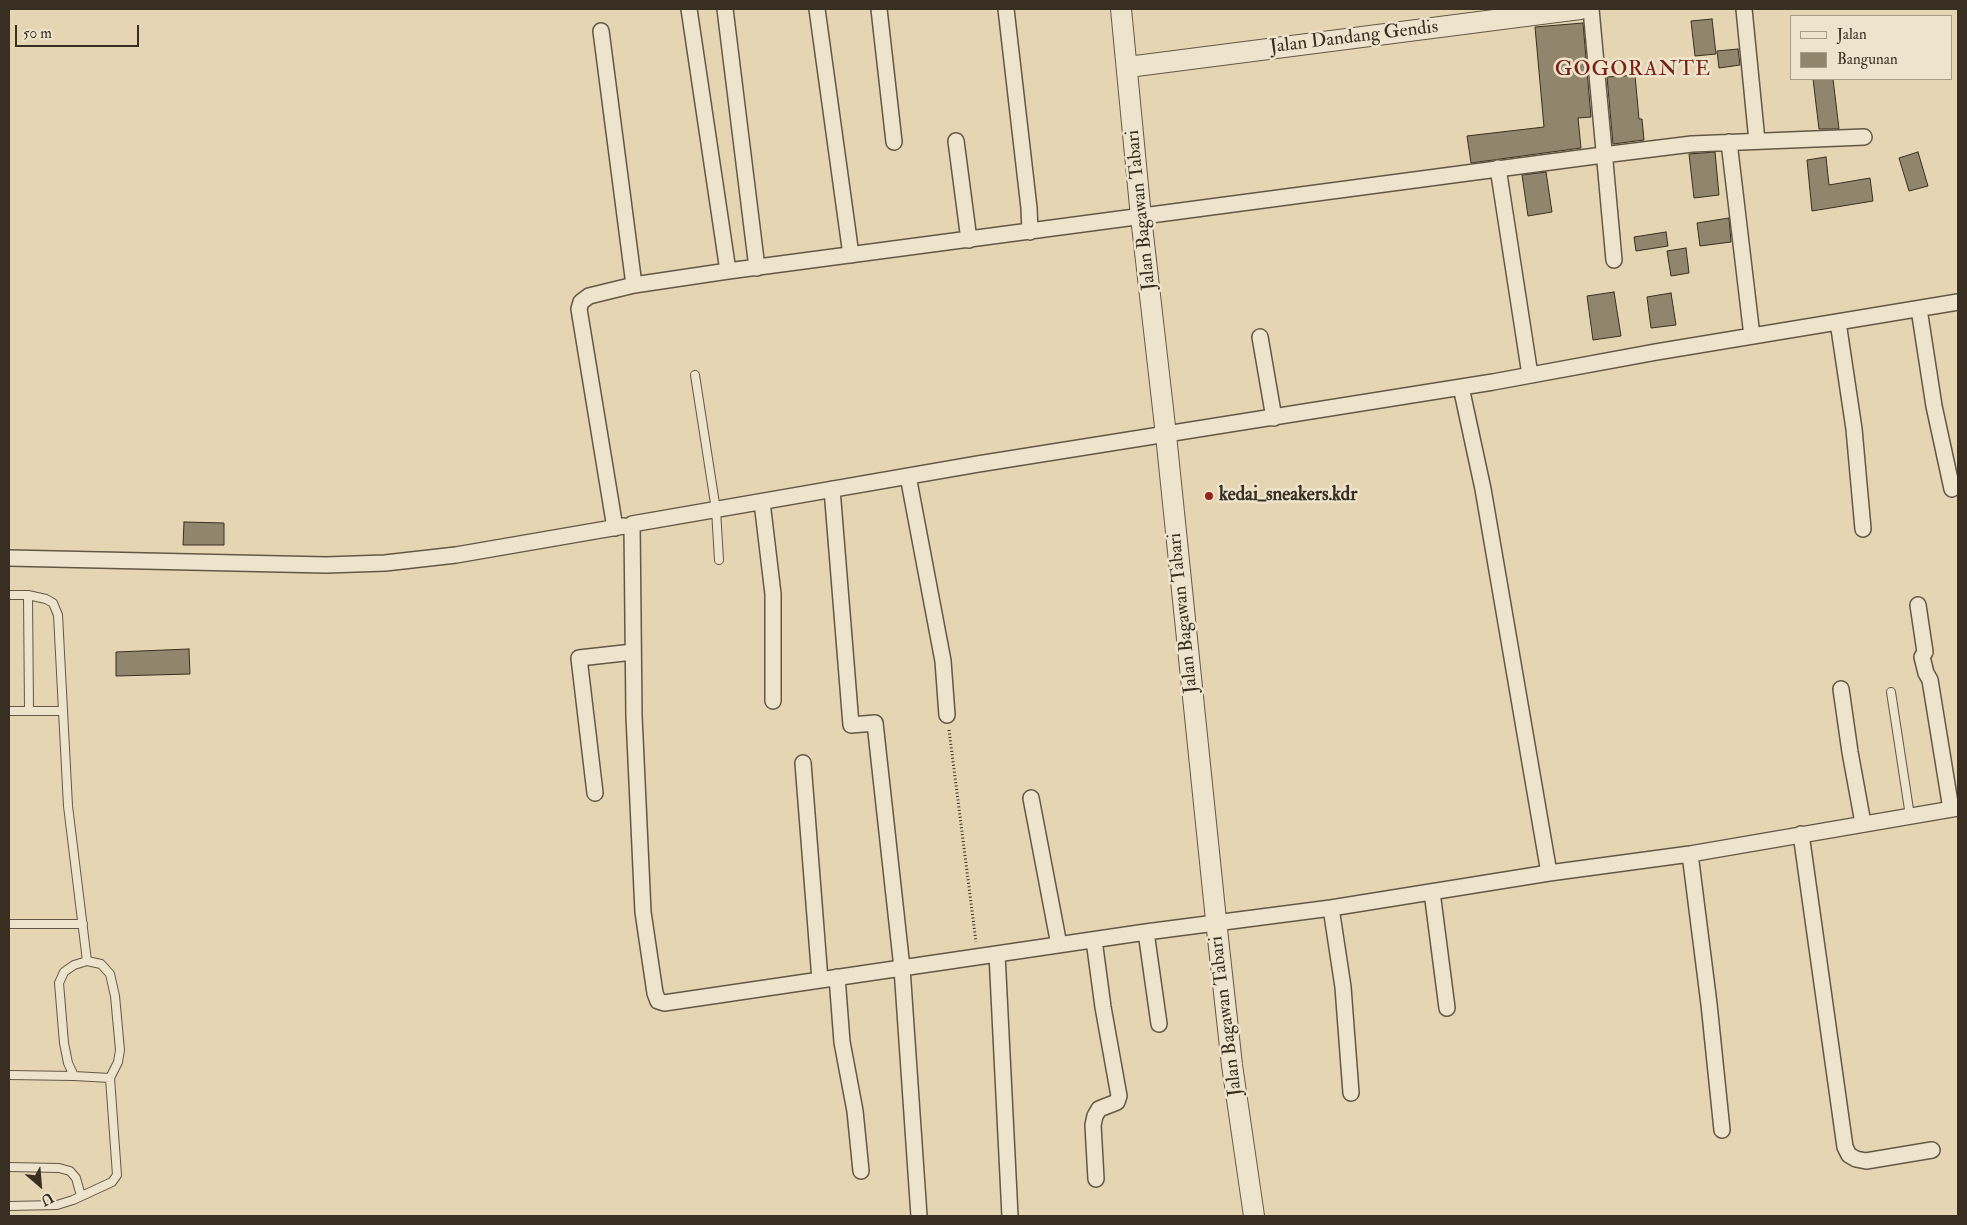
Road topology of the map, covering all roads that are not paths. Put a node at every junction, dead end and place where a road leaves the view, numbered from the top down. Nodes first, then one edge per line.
1 (689, 9) edge
2 (725, 9) edge
3 (817, 9) edge
4 (879, 9) edge
5 (1006, 9) edge
6 (1121, 9) edge
7 (1591, 9) edge
8 (1744, 9) edge
9 (1567, 10) edge
10 (601, 30) dead end
11 (1128, 67) junction
12 (1864, 136) dead end
13 (956, 141) dead end
14 (1757, 141) junction
15 (894, 142) dead end
16 (1729, 142) junction
17 (1603, 154) junction
18 (1498, 168) junction
19 (1141, 217) junction
20 (1030, 232) junction
21 (969, 240) junction
22 (851, 255) junction
23 (1614, 260) dead end
24 (757, 268) junction
25 (728, 272) junction
26 (634, 285) junction
27 (1958, 302) edge
28 (1919, 309) junction
29 (1838, 322) junction
30 (1752, 336) junction
31 (1260, 337) dead end
32 (695, 375) dead end
33 (1530, 375) junction
34 (1461, 387) junction
35 (1274, 418) junction
36 (1166, 435) junction
37 (908, 476) junction
38 (832, 489) junction
39 (1952, 489) dead end
40 (762, 502) junction
41 (716, 510) junction
42 (632, 524) junction
43 (615, 528) junction
44 (1863, 529) dead end
45 (9, 558) edge
46 (719, 560) dead end
47 (9, 595) edge
48 (28, 595) junction
49 (1918, 605) dead end
50 (634, 652) junction
51 (1841, 689) dead end
52 (1891, 692) dead end
53 (773, 701) dead end
54 (9, 710) edge
55 (29, 710) junction
56 (63, 711) junction
57 (948, 716) road end
58 (803, 763) dead end
59 (595, 793) dead end
60 (1031, 798) dead end
61 (1954, 809) edge
62 (1910, 816) junction
63 (1863, 824) junction
64 (1801, 834) junction
65 (1690, 854) junction
66 (1549, 873) junction
67 (1432, 892) junction
68 (1331, 908) junction
69 (9, 924) edge
70 (83, 924) junction
71 (1216, 924) junction
72 (1146, 932) junction
73 (1094, 940) junction
74 (1059, 945) junction
75 (997, 954) junction
76 (87, 961) junction
77 (902, 968) junction
78 (837, 977) junction
79 (820, 980) junction
80 (1447, 1008) dead end
81 (1159, 1024) dead end
82 (9, 1075) edge
83 (74, 1076) junction
84 (110, 1078) junction
85 (1351, 1093) dead end
86 (1722, 1130) dead end
87 (1932, 1150) dead end
88 (9, 1167) edge
89 (861, 1171) dead end
90 (1096, 1179) dead end
91 (81, 1196) junction
92 (9, 1206) edge
93 (919, 1216) edge
94 (1010, 1216) edge
95 (1254, 1216) edge

1 - 25 street
2 - 24 street
3 - 22 street
4 - 15 street
5 - 20 street
6 - 11 street, Jalan Bagawan Tabari
7 - 17 street
8 - 14 street
9 - 11 street, Jalan Dandang Gendis
10 - 26 street
11 - 19 street, Jalan Bagawan Tabari
12 - 14 street
13 - 21 street
14 - 16 street
16 - 17 street
16 - 30 street
17 - 18 street
17 - 23 street
18 - 19 street
18 - 33 street
19 - 20 street
19 - 36 street, Jalan Bagawan Tabari
20 - 21 street
21 - 22 street
22 - 24 street
24 - 25 street
25 - 26 street
26 - 43 street
27 - 28 street
28 - 29 street
28 - 39 street
29 - 30 street
29 - 44 street
30 - 33 street
31 - 35 street
32 - 41 lane
33 - 34 street
34 - 35 street
34 - 66 street
35 - 36 street
36 - 37 street
36 - 71 street, Jalan Bagawan Tabari
37 - 38 street
37 - 57 street
38 - 40 street
38 - 77 street
40 - 41 street
40 - 53 street
41 - 42 street
41 - 46 lane
42 - 43 street
42 - 50 street
43 - 45 street
47 - 48 lane
48 - 55 lane
48 - 56 lane
49 - 61 street
50 - 59 street
50 - 79 street
51 - 63 street
52 - 62 lane
54 - 55 lane
55 - 56 lane
56 - 70 lane
58 - 79 street
60 - 74 street
61 - 62 street
62 - 63 street
63 - 64 street
64 - 65 street
64 - 87 street
65 - 66 street
65 - 86 street
66 - 67 street
67 - 68 street
67 - 80 street
68 - 71 street
68 - 85 street
69 - 70 lane
70 - 76 lane
71 - 72 street
71 - 95 street, Jalan Bagawan Tabari
72 - 73 street
72 - 81 street
73 - 74 street
73 - 90 street
74 - 75 street
75 - 77 street
75 - 94 street
76 - 83 lane
76 - 84 lane
77 - 78 street
77 - 93 street
78 - 79 street
78 - 89 street
82 - 83 lane
83 - 84 lane
84 - 91 lane
88 - 91 lane
91 - 92 lane

